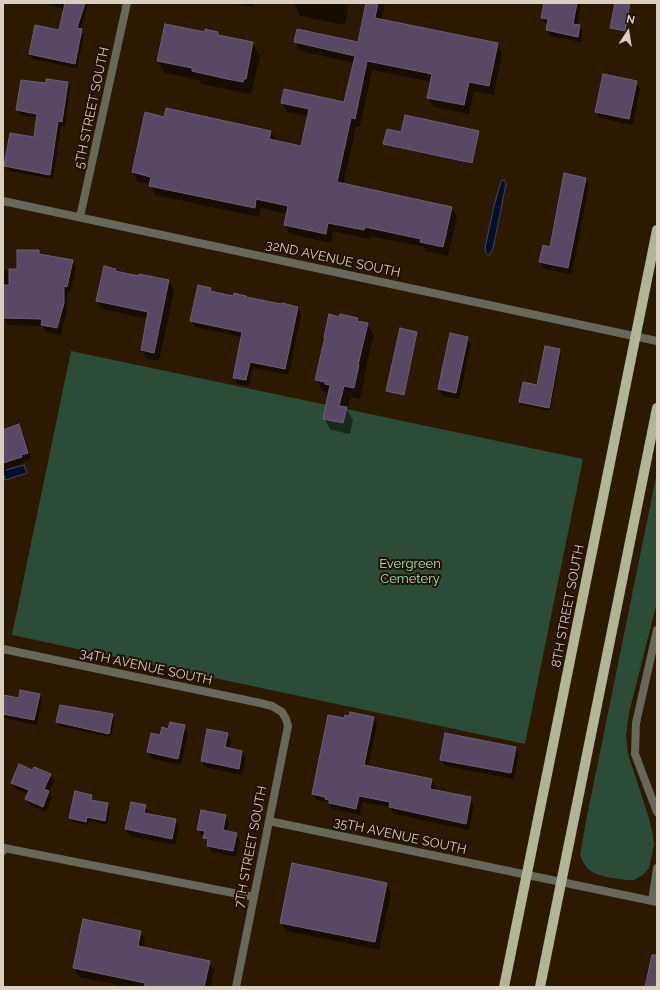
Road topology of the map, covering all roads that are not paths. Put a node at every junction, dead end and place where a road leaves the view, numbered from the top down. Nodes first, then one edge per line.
1 (126, 3) edge
2 (3, 201) edge
3 (80, 217) junction
4 (657, 230) edge
5 (636, 336) junction
6 (657, 341) edge
7 (657, 408) edge
8 (657, 630) edge
9 (3, 649) edge
10 (282, 712) joint
11 (657, 812) edge
12 (269, 821) junction
13 (4, 849) edge
14 (657, 868) edge
15 (526, 875) junction
16 (560, 883) junction
17 (254, 897) junction
18 (654, 902) edge
19 (236, 987) edge
20 (504, 987) edge
21 (540, 987) edge

1 - 3 street, 5TH STREET SOUTH
2 - 3 street, 32ND AVENUE SOUTH
3 - 5 street, 32ND AVENUE SOUTH
4 - 5 main road, 8TH STREET SOUTH
5 - 6 street, 32ND AVENUE SOUTH
5 - 15 main road, 8TH STREET SOUTH
7 - 16 main road
8 - 11 street
9 - 10 street, 34TH AVENUE SOUTH
10 - 12 street, 7TH STREET SOUTH
12 - 15 street, 35TH AVENUE SOUTH
12 - 17 street, 7TH STREET SOUTH
13 - 17 street
14 - 18 street
15 - 16 street, 35TH AVENUE SOUTH
15 - 20 main road, 8TH STREET SOUTH
16 - 18 street, 35TH AVENUE SOUTH
16 - 21 main road
17 - 19 street, 7TH STREET SOUTH

